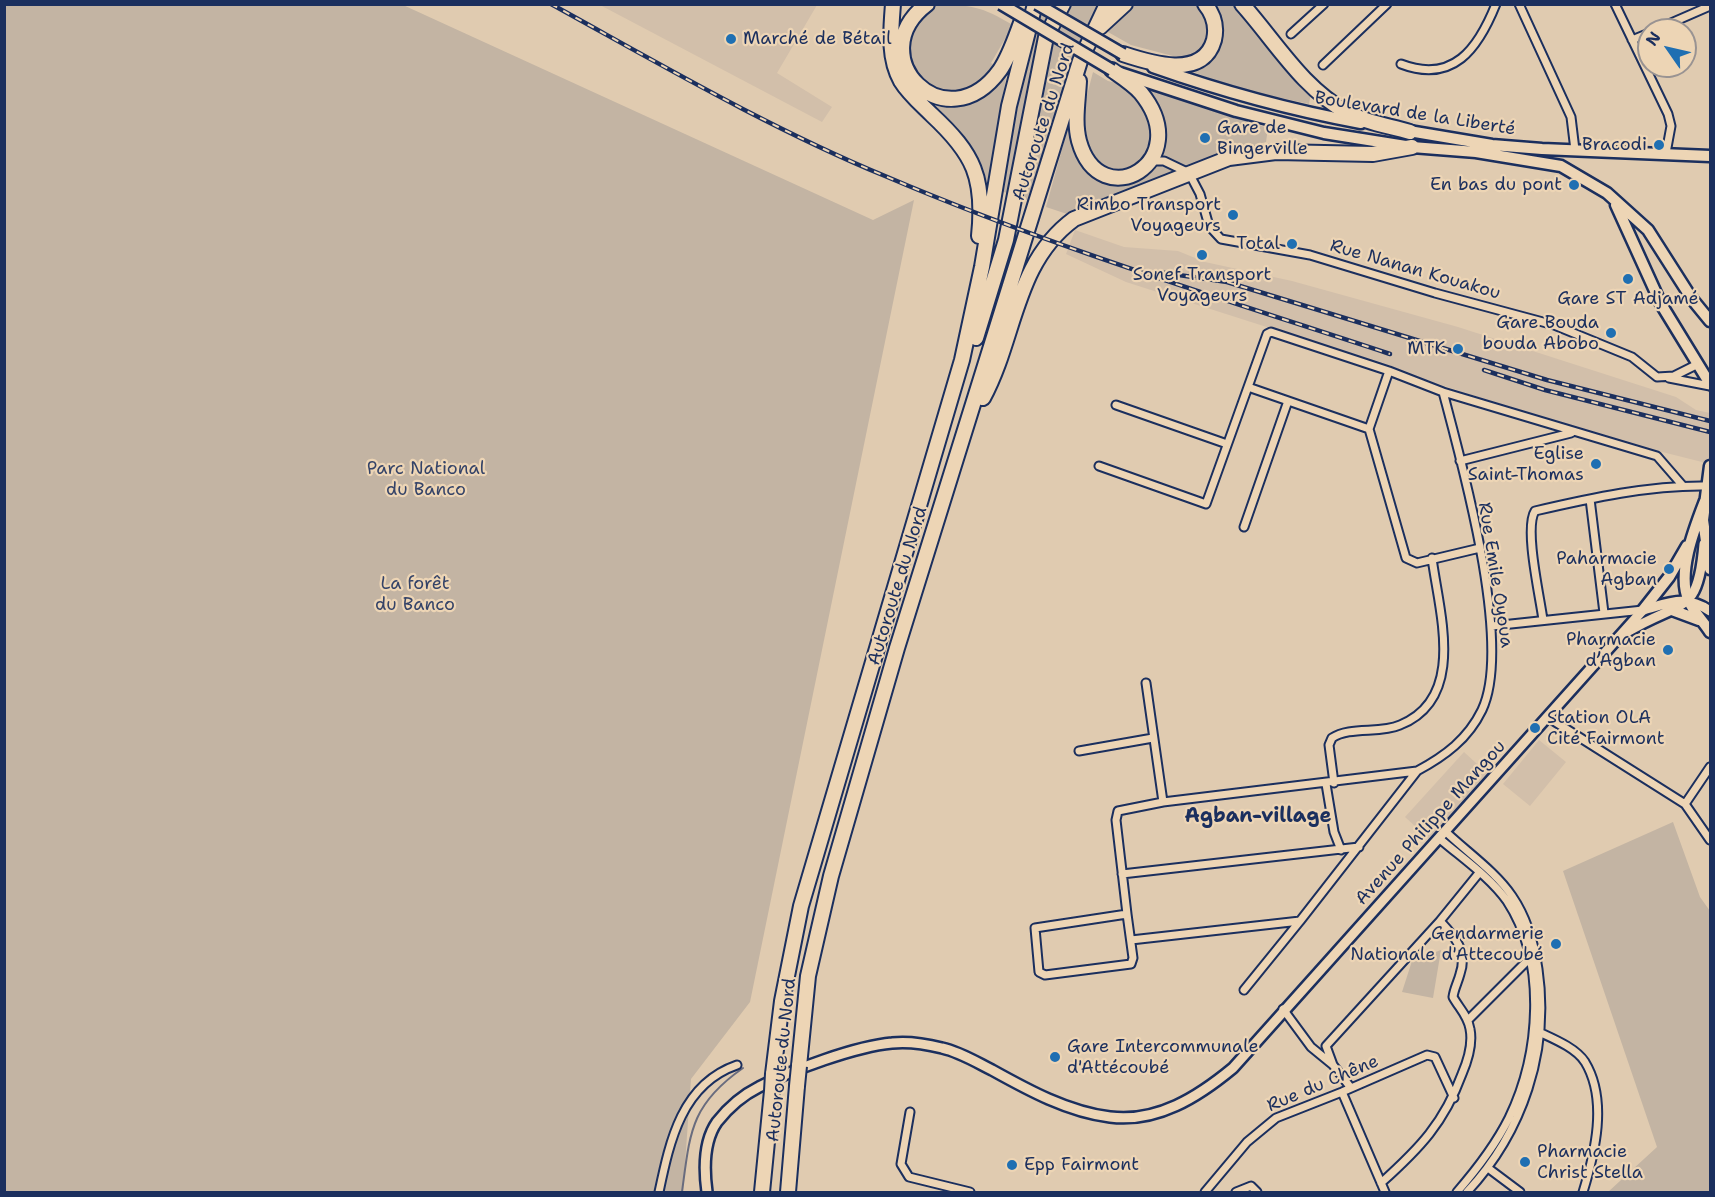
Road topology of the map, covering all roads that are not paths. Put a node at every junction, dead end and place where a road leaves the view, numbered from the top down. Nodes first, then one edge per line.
1 (893, 4) edge
2 (927, 4) edge
3 (1001, 4) edge
4 (1028, 4) edge
5 (1036, 4) edge
6 (1062, 4) edge
7 (1107, 4) edge
8 (1125, 4) edge
9 (1205, 4) edge
10 (1242, 4) edge
11 (1248, 4) edge
12 (1324, 4) edge
13 (1387, 4) edge
14 (1496, 4) edge
15 (1519, 4) edge
16 (1615, 4) edge
17 (1710, 6) edge
18 (1682, 18) edge
19 (1256, 20) junction
20 (1291, 34) dead end
21 (1090, 38) junction
22 (1637, 38) edge
23 (1632, 40) junction
24 (1123, 54) junction
25 (1080, 61) junction
26 (1401, 64) dead end
27 (1323, 65) dead end
28 (1112, 70) junction
29 (1410, 132) junction
30 (1412, 147) junction
31 (1575, 150) junction
32 (1666, 153) junction
33 (1710, 156) edge
34 (1152, 161) junction
35 (1189, 173) junction
36 (1607, 193) junction
37 (982, 267) junction
38 (1710, 321) edge
39 (1698, 364) junction
40 (1389, 371) junction
41 (1666, 378) junction
42 (1710, 385) edge
43 (1248, 387) junction
44 (1443, 393) junction
45 (1288, 401) junction
46 (1116, 405) dead end
47 (1369, 429) junction
48 (965, 432) junction
49 (1573, 432) junction
50 (1227, 444) junction
51 (1460, 461) junction
52 (1099, 466) dead end
53 (931, 470) junction
54 (1710, 470) edge
55 (1683, 486) junction
56 (1707, 486) junction
57 (1590, 499) junction
58 (1705, 501) junction
59 (1244, 527) dead end
60 (1704, 538) junction
61 (1690, 540) junction
62 (1480, 548) junction
63 (1432, 558) junction
64 (1710, 569) edge
65 (1688, 600) junction
66 (1644, 610) junction
67 (1672, 610) junction
68 (1710, 611) edge
69 (1604, 613) junction
70 (1543, 620) junction
71 (1492, 627) junction
72 (1708, 629) edge
73 (1623, 635) junction
74 (1146, 683) dead end
75 (1549, 718) junction
76 (1153, 738) junction
77 (1079, 751) dead end
78 (1710, 767) edge
79 (1417, 771) junction
80 (1330, 783) junction
81 (1163, 802) junction
82 (1685, 804) junction
83 (1443, 836) junction
84 (1710, 840) edge
85 (1359, 847) junction
86 (1341, 850) junction
87 (1479, 873) junction
88 (1122, 874) junction
89 (1127, 914) junction
90 (1300, 921) junction
91 (1440, 921) junction
92 (1131, 940) junction
93 (1530, 958) junction
94 (1244, 990) dead end
95 (1283, 1009) junction
96 (1468, 1020) junction
97 (1533, 1030) junction
98 (1541, 1033) junction
99 (737, 1065) dead end
100 (1333, 1065) junction
101 (1351, 1088) junction
102 (1342, 1092) junction
103 (1454, 1098) junction
104 (910, 1112) dead end
105 (1488, 1168) junction
106 (1381, 1183) junction
107 (659, 1192) edge
108 (707, 1192) edge
109 (762, 1192) edge
110 (788, 1192) edge
111 (970, 1192) edge
112 (1205, 1192) edge
113 (1236, 1192) edge
114 (1257, 1192) edge
115 (1385, 1192) edge
116 (1457, 1192) edge
117 (1467, 1192) edge
118 (1520, 1192) edge
119 (1583, 1192) edge

1 - 37 highway
2 - 4 highway
3 - 28 main road, bridge
5 - 24 main road, Boulevard de la Liberté, bridge
5 - 37 highway, Autoroute du Nord
6 - 53 highway
7 - 21 highway, Autoroute du Nord
8 - 21 highway
9 - 24 highway
10 - 19 highway
11 - 19 highway
12 - 20 street
13 - 27 street
14 - 26 street
15 - 31 street
16 - 23 street
17 - 18 street
19 - 29 highway
21 - 25 highway, Autoroute du Nord
22 - 23 street
23 - 32 street
24 - 29 main road, Boulevard de la Liberté
25 - 34 highway
25 - 48 highway, Autoroute du Nord
28 - 30 main road
28 - 34 highway
29 - 31 main road, Boulevard de la Liberté
30 - 35 highway
30 - 36 main road
31 - 32 main road, Boulevard de la Liberté
32 - 33 main road, Boulevard de la Liberté
34 - 35 street
35 - 41 street, Rue Nanan Kouakou
35 - 48 highway
36 - 38 main road
36 - 39 main road
37 - 53 highway, Autoroute du Nord
39 - 41 street
39 - 42 main road
40 - 43 street
40 - 44 street
40 - 47 street
41 - 42 street, Rue Nanan Kouakou
43 - 45 street
43 - 50 street
44 - 49 street
44 - 51 street, Rue Emile Oyoua
45 - 47 street
45 - 59 street
46 - 50 street
47 - 63 street
48 - 110 highway, Autoroute du Nord, bridge
49 - 51 street
49 - 55 street
50 - 52 street
51 - 62 street, Rue Emile Oyoua
53 - 109 highway, Autoroute du Nord, bridge
54 - 56 main road
55 - 56 street
55 - 57 street
56 - 58 main road
57 - 69 street
57 - 70 street
58 - 60 main road
58 - 61 main road
60 - 64 main road
60 - 65 street
61 - 65 main road
61 - 66 main road
62 - 63 street
62 - 71 street, Rue Emile Oyoua
63 - 80 street
65 - 66 street
65 - 67 street, Avenue Philippe Mangou
65 - 68 street
65 - 72 main road
66 - 69 street
66 - 73 street, Avenue Philippe Mangou
67 - 72 main road
67 - 73 street, Avenue Philippe Mangou
69 - 70 street
70 - 71 street
71 - 79 street, Rue Emile Oyoua
73 - 75 street, Avenue Philippe Mangou
74 - 76 street
75 - 82 street
75 - 83 street, Avenue Philippe Mangou
76 - 77 street
76 - 81 street
78 - 82 street
79 - 80 street, Rue Emile Oyoua
79 - 85 street
80 - 81 street, Rue Emile Oyoua
80 - 86 street
81 - 88 street, Rue Emile Oyoua
82 - 84 street
83 - 87 street
83 - 95 street, Avenue Philippe Mangou
83 - 98 street
85 - 86 street
85 - 90 street
86 - 88 street
87 - 91 street
87 - 93 street
88 - 89 street, Rue Emile Oyoua
89 - 92 street, Rue Emile Oyoua
89 - 92 street
90 - 92 street
90 - 94 street
91 - 96 street
91 - 100 street
93 - 96 street
93 - 97 street
95 - 100 street
95 - 108 street, Avenue Philippe Mangou
96 - 103 street
97 - 98 street
97 - 116 street
98 - 105 street
98 - 119 street
99 - 107 street
100 - 101 street
101 - 102 street, Rue du Chêne
101 - 103 street, Rue du Chêne
102 - 106 street
102 - 112 street, Rue du Chêne
103 - 106 street
104 - 111 street
105 - 117 street
105 - 118 street
106 - 115 street
113 - 114 street

